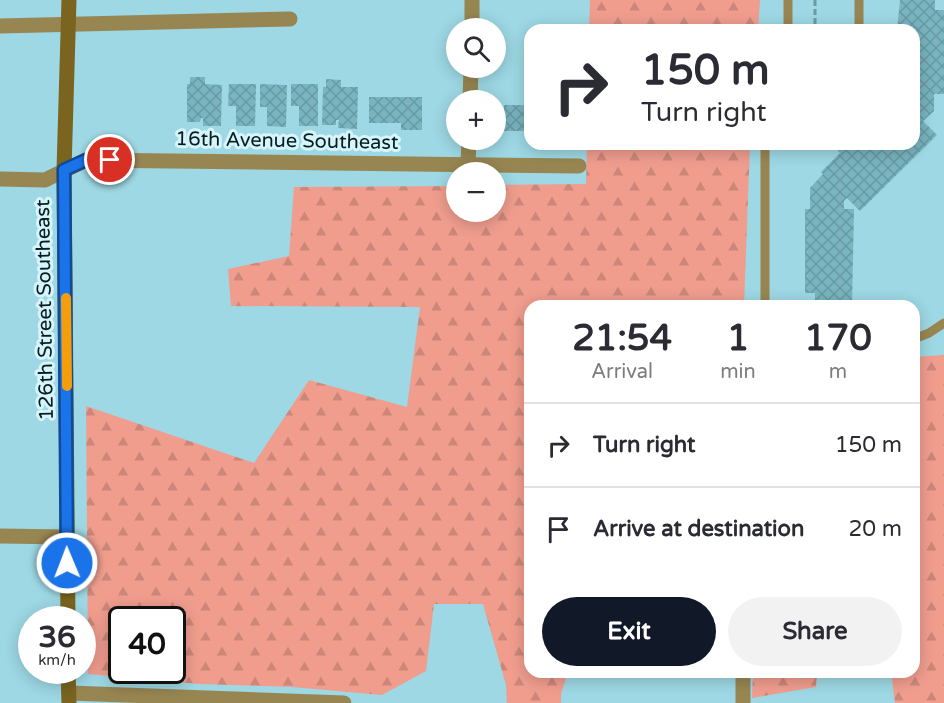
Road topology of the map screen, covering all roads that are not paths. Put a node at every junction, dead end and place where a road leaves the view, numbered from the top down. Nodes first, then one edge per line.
1 (69, 0) edge
2 (472, 0) edge
3 (788, 0) edge
4 (860, 0) edge
5 (471, 18) edge
6 (290, 19) dead end
7 (788, 24) edge
8 (859, 24) edge
9 (69, 25) junction
10 (0, 26) edge
11 (765, 150) edge
12 (446, 165) edge
13 (506, 165) edge
14 (579, 166) dead end
15 (64, 170) junction
16 (0, 179) edge
17 (765, 300) edge
18 (944, 323) edge
19 (920, 337) edge
20 (0, 536) edge
21 (66, 537) junction
22 (68, 606) edge
23 (743, 678) edge
24 (69, 698) edge
25 (344, 703) edge
26 (743, 703) edge

1 - 9 street, 126th Street Southeast
2 - 5 street
3 - 7 lane
4 - 8 lane
6 - 9 street
9 - 10 street
9 - 15 street, 126th Street Southeast
11 - 17 lane
12 - 15 street, 16th Avenue Southeast
13 - 14 street, 16th Avenue Southeast
15 - 16 street, 16th Avenue Southeast
15 - 21 street, 126th Street Southeast
18 - 19 lane
20 - 21 street
21 - 22 street, 126th Street Southeast
23 - 26 street
24 - 25 street

